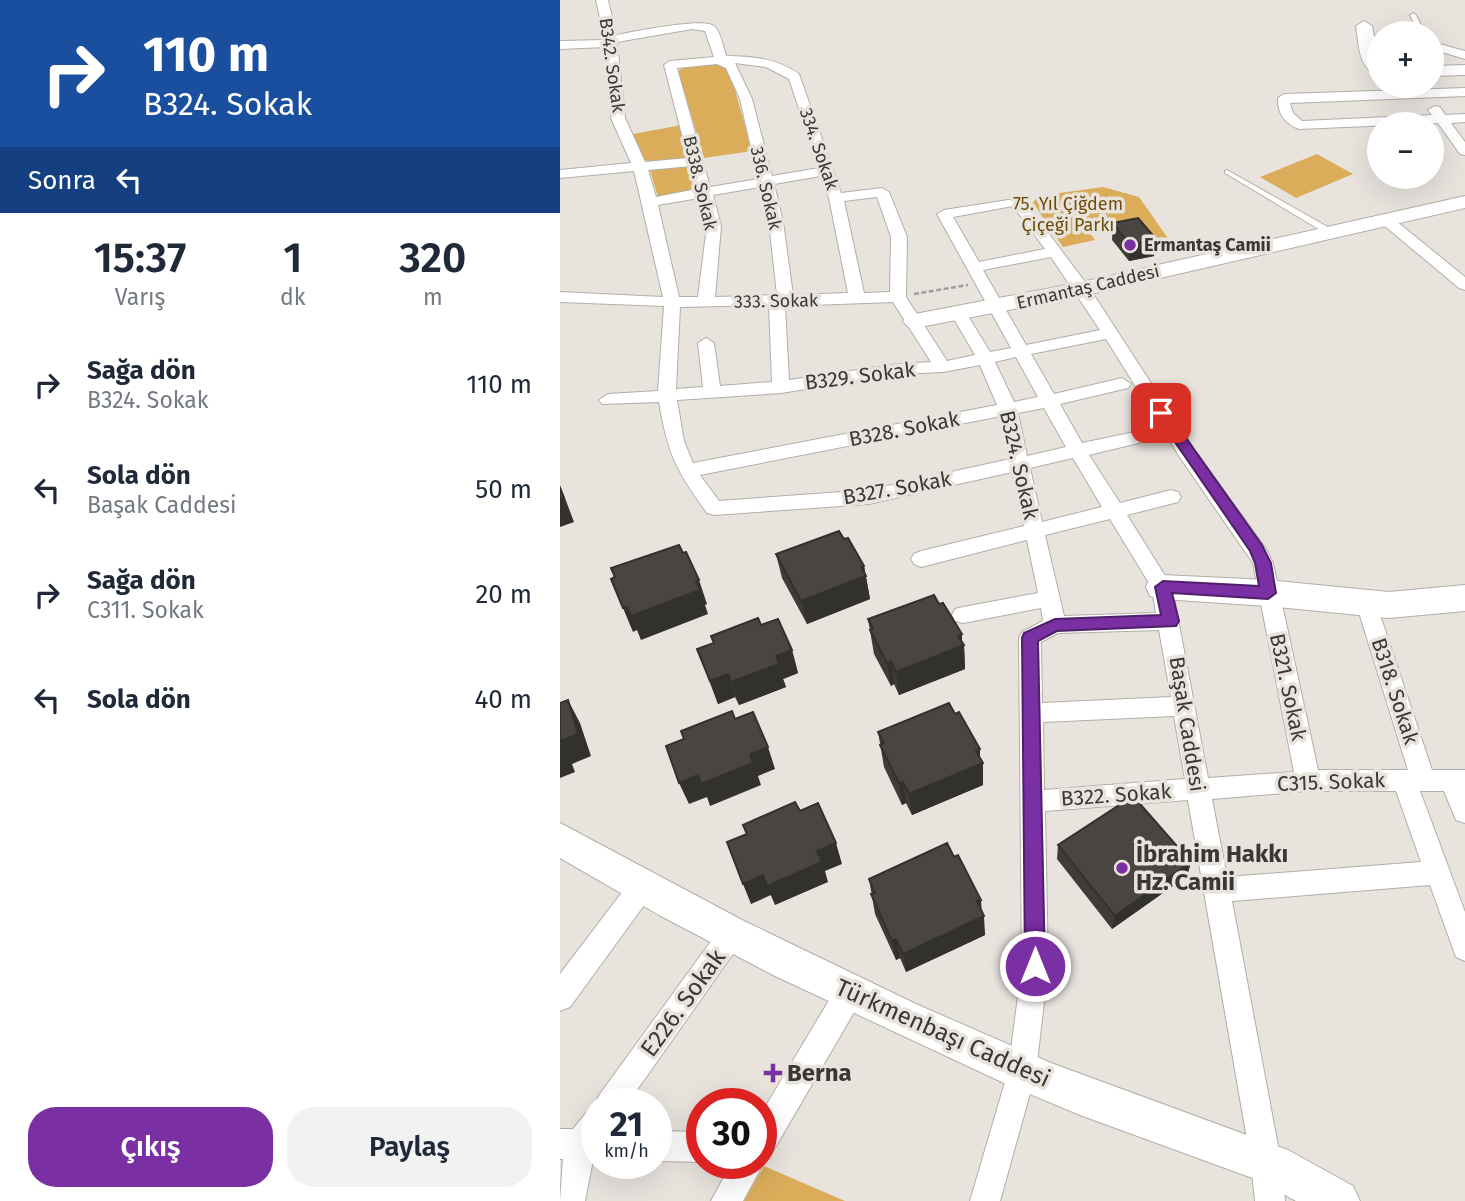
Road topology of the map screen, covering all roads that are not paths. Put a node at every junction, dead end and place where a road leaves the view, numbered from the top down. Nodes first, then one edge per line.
1 (607, 1) edge
2 (1413, 15) dead end
3 (1416, 21) edge
4 (1364, 26) dead end
5 (611, 41) junction
6 (1367, 42) edge
7 (560, 46) edge
8 (1444, 48) edge
9 (1465, 55) edge
10 (721, 58) junction
11 (1465, 70) edge
12 (1444, 71) edge
13 (1444, 91) edge
14 (1465, 92) edge
15 (1367, 93) edge
16 (1426, 98) edge
17 (1437, 112) edge
18 (1465, 118) edge
19 (1444, 119) edge
20 (1367, 122) edge
21 (1444, 122) edge
22 (1465, 151) edge
23 (696, 161) junction
24 (640, 167) junction
25 (825, 171) junction
26 (1227, 172) dead end
27 (560, 174) edge
28 (765, 182) junction
29 (704, 192) junction
30 (836, 198) junction
31 (1017, 201) joint
32 (650, 202) junction
33 (1465, 202) edge
34 (1385, 219) junction
35 (1330, 232) junction
36 (1054, 251) junction
37 (979, 275) junction
38 (1465, 285) edge
39 (1082, 289) junction
40 (562, 294) edge
41 (898, 297) junction
42 (857, 299) junction
43 (672, 301) junction
44 (781, 301) junction
45 (706, 302) junction
46 (998, 308) junction
47 (959, 314) junction
48 (915, 321) junction
49 (1110, 333) junction
50 (706, 343) dead end
51 (1023, 352) junction
52 (985, 358) junction
53 (943, 367) junction
54 (1122, 384) dead end
55 (781, 387) junction
56 (712, 393) junction
57 (667, 394) junction
58 (608, 400) dead end
59 (1050, 401) junction
60 (1008, 409) junction
61 (1149, 435) dead end
62 (1078, 452) junction
63 (1020, 463) junction
64 (687, 471) junction
65 (1171, 497) dead end
66 (714, 508) joint
67 (1114, 512) junction
68 (1034, 531) junction
69 (921, 559) dead end
70 (1163, 587) junction
71 (1268, 593) junction
72 (1051, 598) junction
73 (1465, 598) edge
74 (1378, 604) junction
75 (963, 615) dead end
76 (1465, 620) edge
77 (1171, 621) junction
78 (1055, 625) junction
79 (1184, 706) junction
80 (1031, 713) junction
81 (1414, 779) junction
82 (1458, 780) edge
83 (1308, 781) junction
84 (1198, 789) junction
85 (1034, 800) junction
86 (1465, 812) edge
87 (562, 844) edge
88 (1437, 873) junction
89 (641, 888) junction
90 (1217, 890) junction
91 (731, 935) junction
92 (1465, 948) edge
93 (849, 992) junction
94 (560, 997) edge
95 (1022, 1072) junction
96 (621, 1088) edge
97 (777, 1115) edge
98 (581, 1152) edge
99 (1266, 1162) junction
100 (739, 1179) edge
101 (989, 1200) edge
102 (570, 1201) edge
103 (726, 1201) edge
104 (1270, 1201) edge
105 (1338, 1201) edge

1 - 5 street, B342. Sokak
2 - 3 lane
4 - 6 main road
5 - 7 street
5 - 10 street, 336. Sokak
5 - 24 street, B342. Sokak
8 - 9 street
10 - 23 street, B338. Sokak
10 - 25 street, 334. Sokak
10 - 28 street, 336. Sokak
11 - 12 main road
13 - 14 street
15 - 20 street
16 - 17 street
18 - 19 street
21 - 22 street
23 - 24 street
23 - 29 street, B338. Sokak
24 - 27 street
24 - 32 street, B342. Sokak
25 - 28 street
25 - 30 street, 334. Sokak
26 - 35 lane
28 - 29 street
28 - 44 street, 336. Sokak
29 - 32 street
29 - 45 street, B338. Sokak
30 - 41 street
30 - 42 street, 334. Sokak
31 - 36 street, B321. Sokak
31 - 37 street, Başak Caddesi
32 - 43 street, B342. Sokak
33 - 34 main road, Ermantaş Caddesi
34 - 35 main road, Ermantaş Caddesi
34 - 38 street
35 - 39 main road, Ermantaş Caddesi
36 - 37 street
36 - 39 street, B321. Sokak
37 - 46 street, Başak Caddesi
39 - 46 main road, Ermantaş Caddesi
39 - 49 street, B321. Sokak
40 - 43 street, 333. Sokak
41 - 42 street, 333. Sokak
41 - 48 street
42 - 44 street, 333. Sokak
43 - 45 street, 333. Sokak
43 - 57 street, B342. Sokak
44 - 45 street, 333. Sokak
44 - 55 street, 336. Sokak
46 - 47 main road, Ermantaş Caddesi
46 - 51 street, Başak Caddesi
47 - 48 main road, Ermantaş Caddesi
47 - 52 street, B324. Sokak
48 - 53 street
49 - 51 street, B329. Sokak
49 - 71 street, B321. Sokak
50 - 56 street
51 - 52 street, B329. Sokak
51 - 59 street, Başak Caddesi
52 - 53 street, B329. Sokak
52 - 60 street, B324. Sokak
53 - 55 street, B329. Sokak
54 - 59 street, B328. Sokak
55 - 56 street, B329. Sokak
56 - 57 street, B329. Sokak
57 - 58 street, B329. Sokak
57 - 64 street, B342. Sokak
59 - 60 street, B328. Sokak
59 - 62 street, Başak Caddesi
60 - 63 street, B324. Sokak
60 - 64 street, B328. Sokak
61 - 62 street, B327. Sokak
62 - 63 street, B327. Sokak
62 - 67 street, Başak Caddesi
63 - 66 street, B327. Sokak
63 - 68 street, B324. Sokak
64 - 66 street, B342. Sokak
65 - 67 street
67 - 68 street
67 - 70 street, Başak Caddesi
68 - 69 street
68 - 72 street, B324. Sokak
70 - 71 main road
70 - 77 street, Başak Caddesi
71 - 74 main road
71 - 83 street, B321. Sokak
72 - 75 street
72 - 78 street, B324. Sokak
73 - 74 main road
74 - 76 main road
74 - 81 street, B318. Sokak
77 - 78 street
77 - 79 street, Başak Caddesi
78 - 80 street
79 - 80 street
79 - 84 street, Başak Caddesi
80 - 85 street
81 - 82 street, C315. Sokak
81 - 83 street, C315. Sokak
81 - 88 street, B318. Sokak
82 - 86 street
83 - 84 street, C315. Sokak
84 - 85 street, B322. Sokak
84 - 90 street, Başak Caddesi
85 - 95 street
87 - 89 main road, Türkmenbaşı Caddesi
88 - 90 street
88 - 92 street, B318. Sokak
89 - 91 main road, Türkmenbaşı Caddesi
89 - 94 street
90 - 99 street, Başak Caddesi
91 - 93 main road, Türkmenbaşı Caddesi
91 - 96 street, E226. Sokak
93 - 95 main road, Türkmenbaşı Caddesi
93 - 97 street
95 - 99 main road, Türkmenbaşı Caddesi
95 - 101 street
98 - 102 street
99 - 104 street, Başak Caddesi
99 - 105 main road, Türkmenbaşı Caddesi
100 - 103 street

